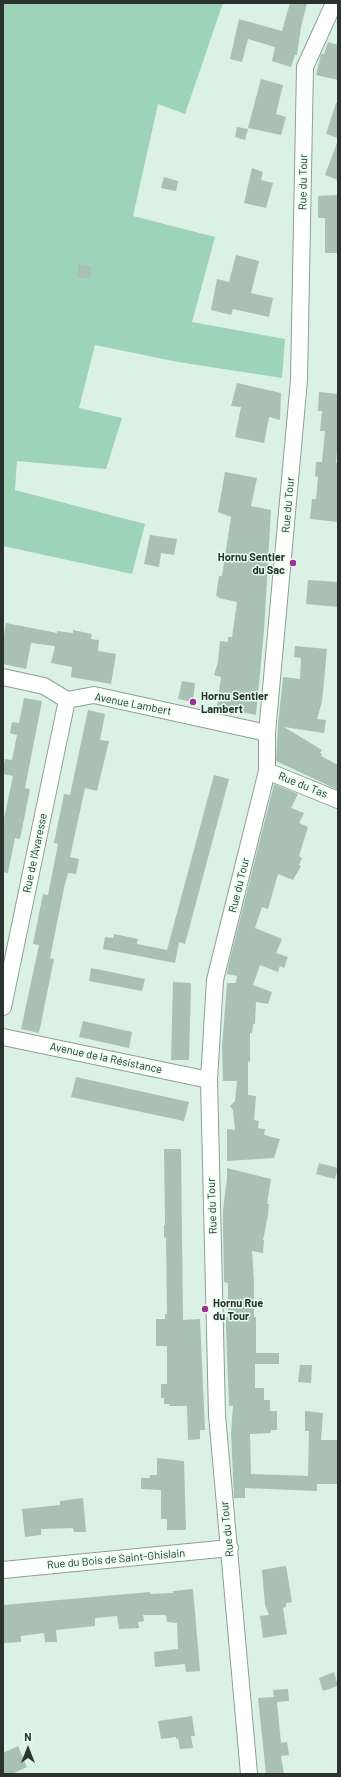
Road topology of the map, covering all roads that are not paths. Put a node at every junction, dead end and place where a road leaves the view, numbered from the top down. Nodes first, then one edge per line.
1 (334, 3) edge
2 (3, 677) edge
3 (67, 700) junction
4 (267, 733) junction
5 (267, 771) junction
6 (338, 800) edge
7 (3, 1007) edge
8 (3, 1037) edge
9 (209, 1080) junction
10 (230, 1548) junction
11 (3, 1570) edge
12 (249, 1774) edge

1 - 4 street, Rue du Tour
2 - 3 street
3 - 4 street, Avenue Lambert
3 - 7 street, Rue de l'Avaresse
4 - 5 street, Rue du Tour
5 - 6 street, Rue du Tas
5 - 9 street, Rue du Tour
8 - 9 street, Avenue de la Résistance
9 - 10 street, Rue du Tour
10 - 11 street, Rue du Bois de Saint-Ghislain
10 - 12 street, Rue du Tour

